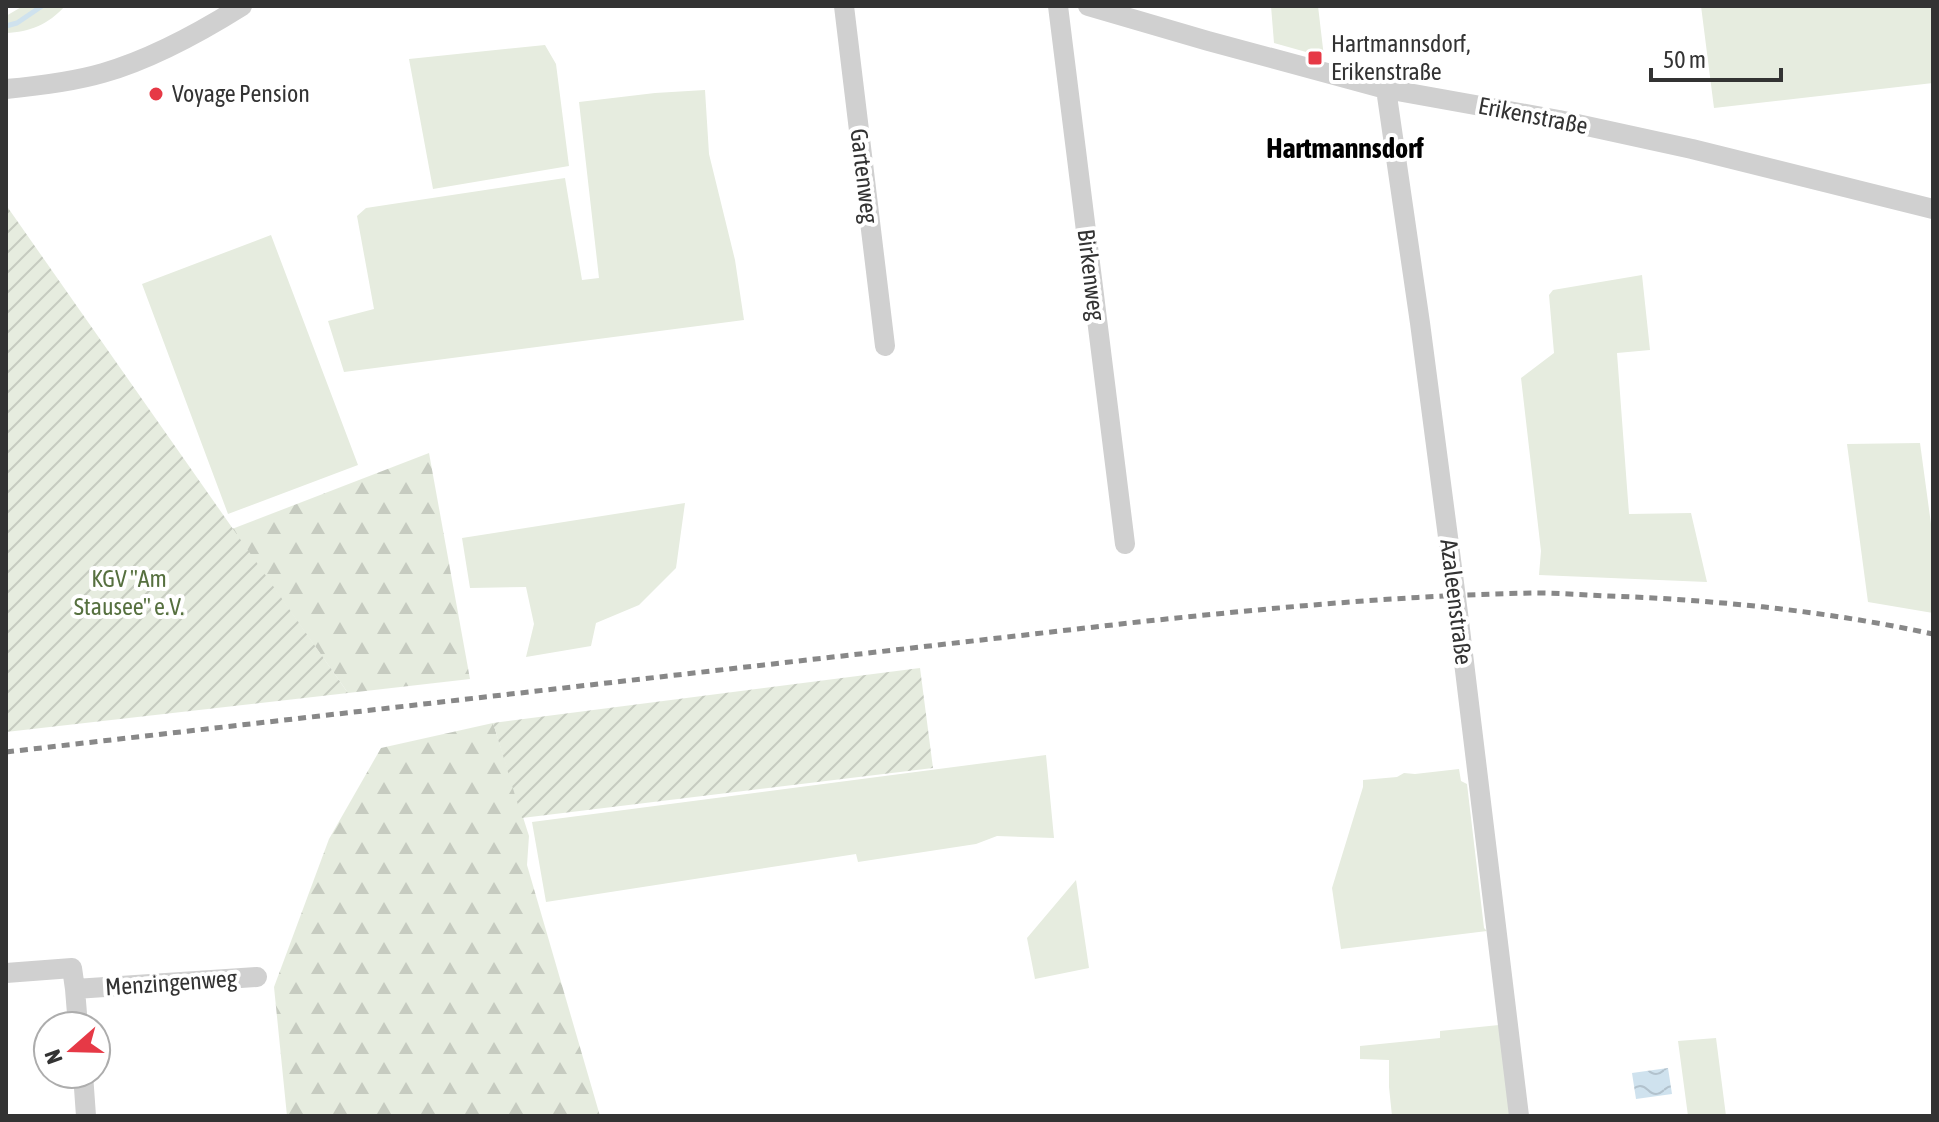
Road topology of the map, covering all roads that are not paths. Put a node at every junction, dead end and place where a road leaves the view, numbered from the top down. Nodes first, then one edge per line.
1 (242, 6) edge
2 (844, 6) edge
3 (1058, 6) edge
4 (1088, 6) edge
5 (6, 89) edge
6 (1386, 89) junction
7 (1933, 209) edge
8 (885, 346) dead end
9 (1125, 544) dead end
10 (6, 973) edge
11 (257, 977) dead end
12 (75, 989) junction
13 (77, 1010) edge
14 (84, 1090) edge
15 (86, 1116) edge
16 (1519, 1116) edge

1 - 5 street
2 - 8 street, Gartenweg
3 - 9 street, Birkenweg
4 - 6 street, Erikenstraße
6 - 7 street, Erikenstraße
6 - 16 street, Azaleenstraße
10 - 12 street, Menzingenweg
11 - 12 street, Menzingenweg
12 - 13 street
14 - 15 street

